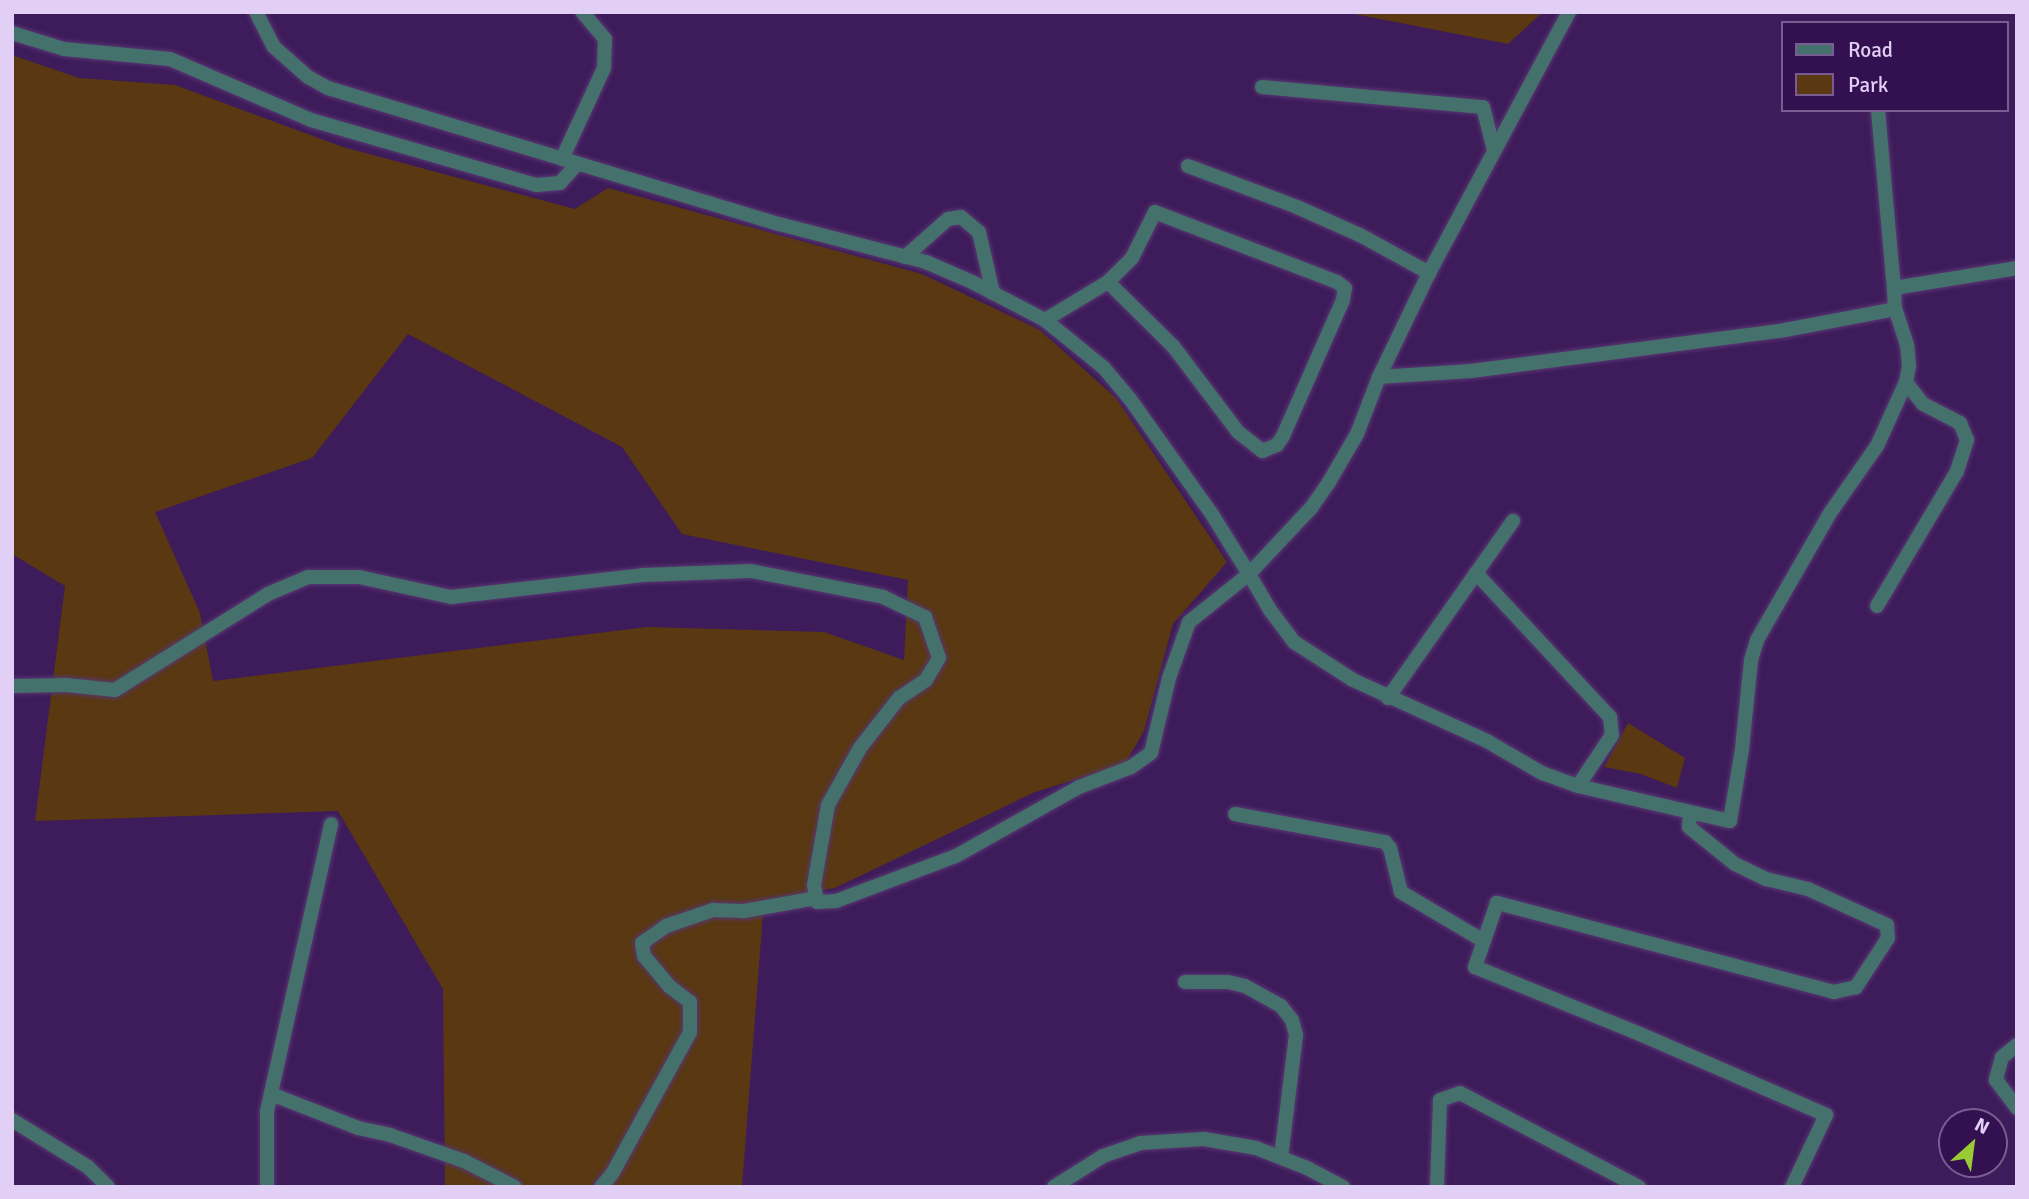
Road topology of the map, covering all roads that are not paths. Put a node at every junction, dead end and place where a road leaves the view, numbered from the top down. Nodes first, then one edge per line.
1 (257, 12) edge
2 (582, 12) edge
3 (1569, 12) edge
4 (12, 33) edge
5 (1262, 87) dead end
6 (1878, 112) edge
7 (1494, 150) junction
8 (562, 159) junction
9 (577, 164) junction
10 (1188, 166) dead end
11 (905, 257) junction
12 (2017, 268) edge
13 (1429, 273) junction
14 (1108, 282) junction
15 (1894, 288) junction
16 (993, 293) junction
17 (1895, 309) junction
18 (1045, 320) junction
19 (1379, 377) junction
20 (1906, 382) junction
21 (1513, 521) dead end
22 (1476, 573) junction
23 (1249, 575) junction
24 (1878, 606) dead end
25 (12, 686) edge
26 (1388, 698) junction
27 (1578, 786) junction
28 (1690, 813) junction
29 (1235, 814) dead end
30 (331, 824) dead end
31 (816, 898) junction
32 (1484, 941) junction
33 (1185, 982) dead end
34 (2017, 1045) edge
35 (271, 1094) junction
36 (2017, 1108) edge
37 (12, 1120) edge
38 (1281, 1157) junction
39 (108, 1187) edge
40 (267, 1187) edge
41 (515, 1187) edge
42 (601, 1187) edge
43 (1054, 1187) edge
44 (1343, 1187) edge
45 (1437, 1187) edge
46 (1639, 1187) edge
47 (1792, 1187) edge

1 - 8 street
2 - 8 street
3 - 7 street
4 - 9 street
5 - 7 street
6 - 15 street
7 - 13 street
8 - 9 street
9 - 11 street
10 - 13 street
11 - 16 street
11 - 16 street
12 - 15 street
13 - 19 street
14 - 14 street
14 - 18 street
15 - 17 street
16 - 18 street
17 - 19 street
17 - 20 street
18 - 23 street
19 - 23 street
20 - 24 street
20 - 28 street
21 - 22 street
22 - 26 street
22 - 27 street
23 - 26 street
23 - 31 street
25 - 31 street
26 - 27 street
27 - 28 street
28 - 32 street
29 - 32 street
30 - 35 street
31 - 42 street
32 - 47 street
33 - 38 street
34 - 36 street
35 - 40 street
35 - 41 street
37 - 39 street
38 - 43 street
38 - 44 street
45 - 46 street

